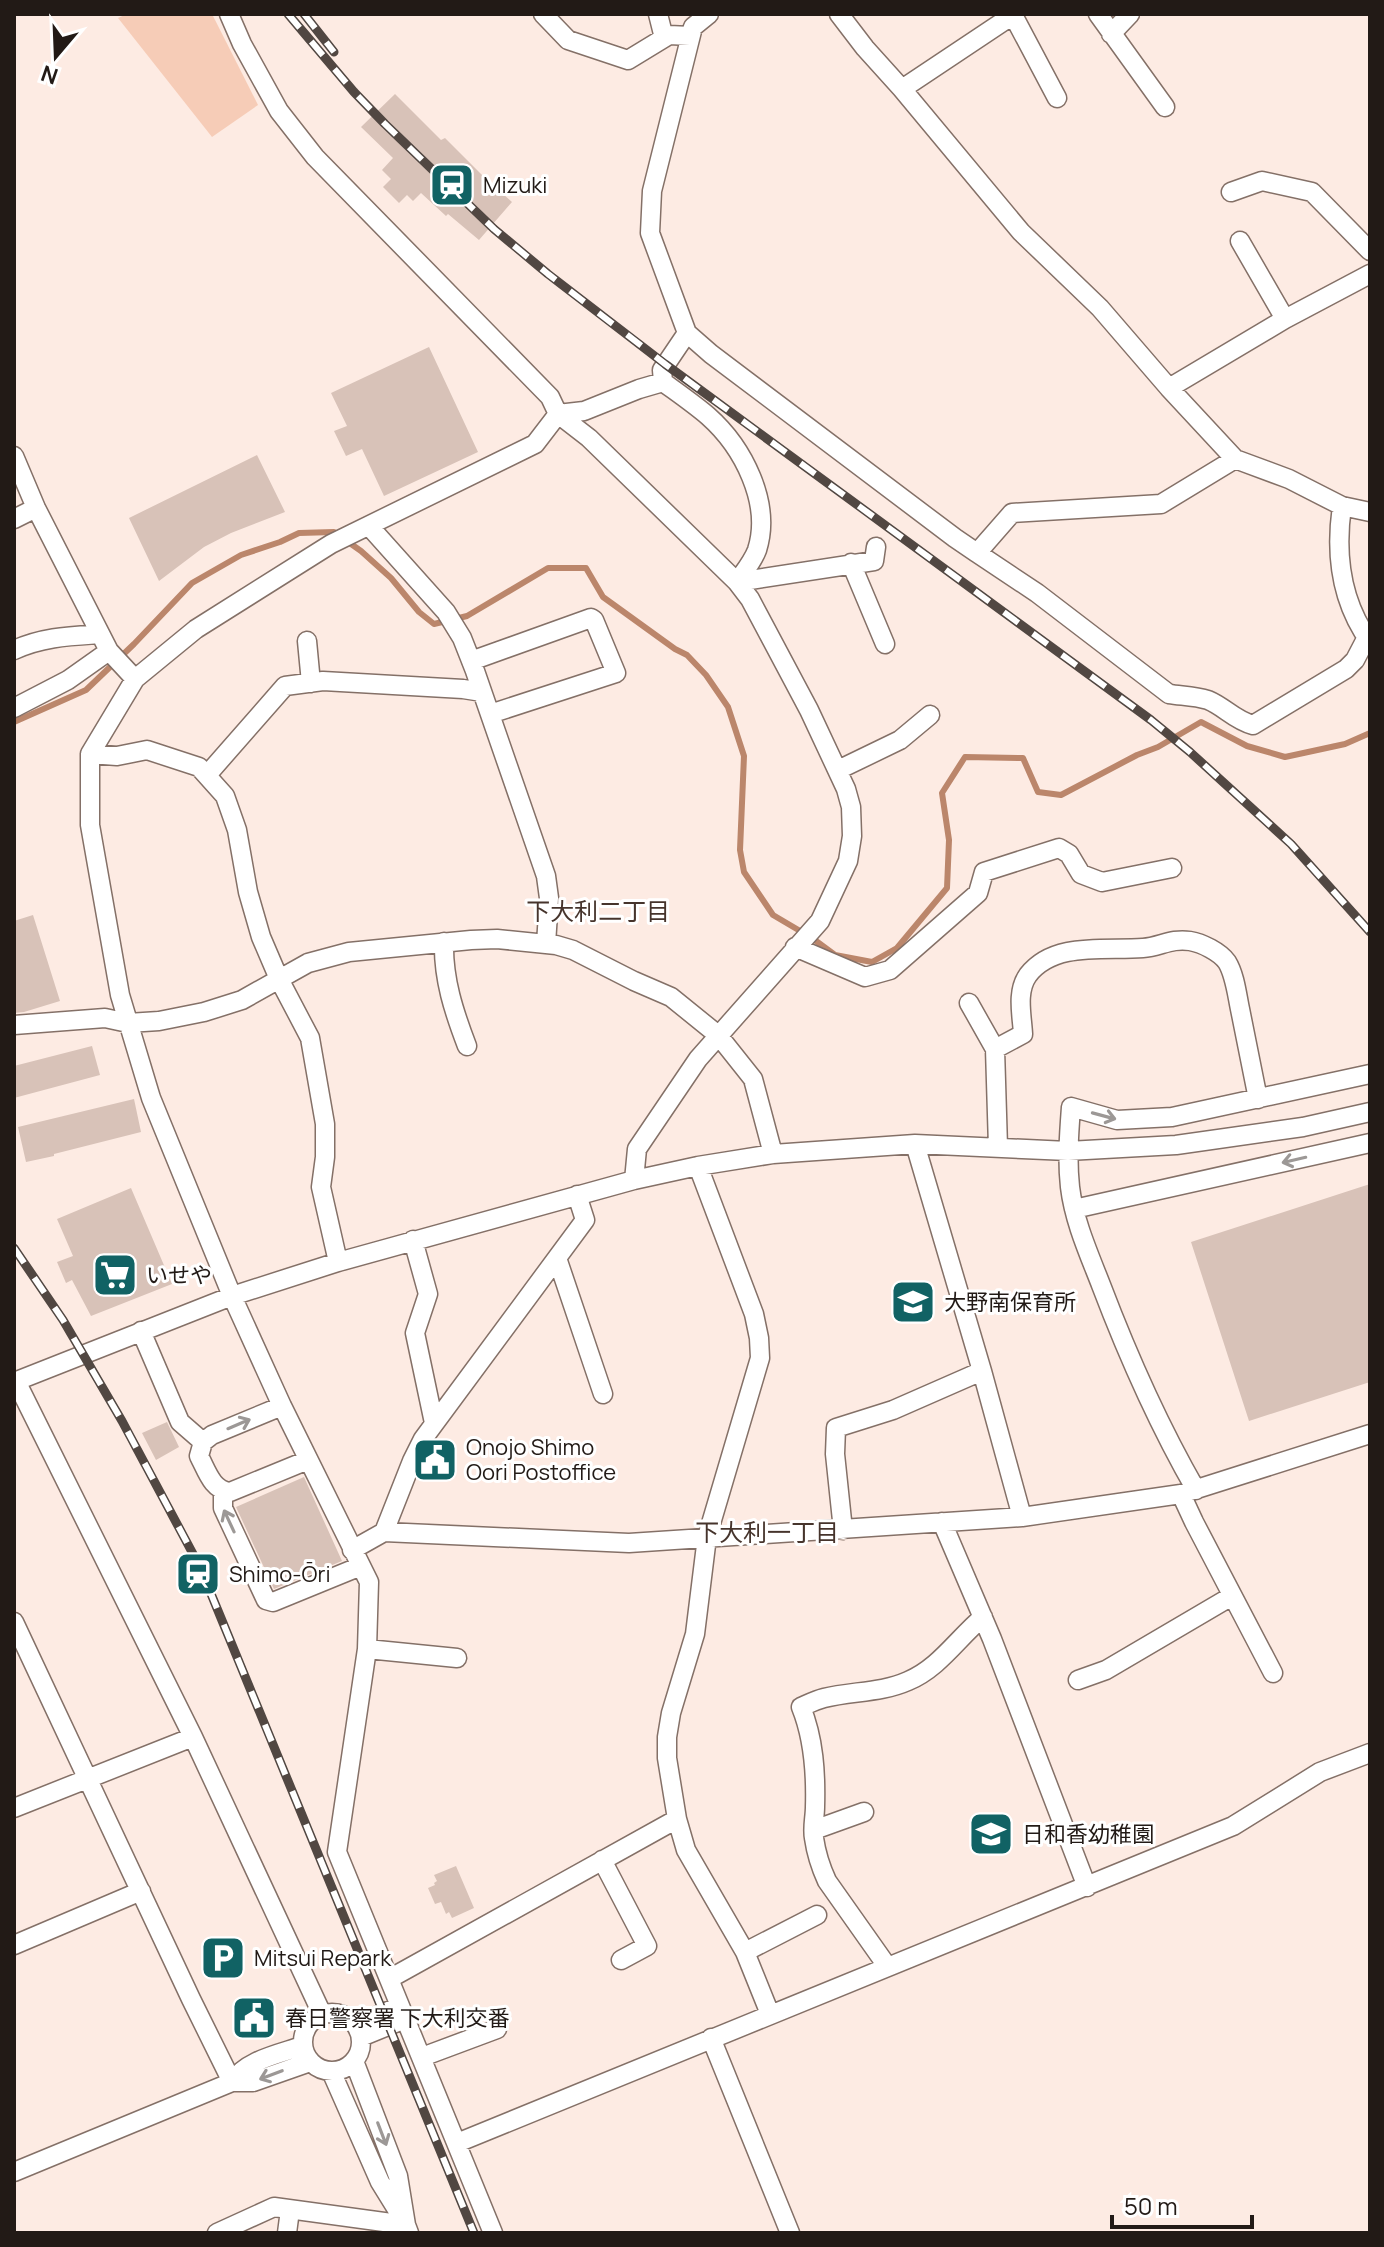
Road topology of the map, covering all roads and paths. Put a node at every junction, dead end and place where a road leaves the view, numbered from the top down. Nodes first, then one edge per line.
1 (229, 14) edge
2 (543, 14) edge
3 (658, 14) edge
4 (709, 14) edge
5 (839, 14) edge
6 (1098, 14) edge
7 (1130, 14) edge
8 (1111, 34) junction
9 (690, 36) junction
10 (664, 38) junction
11 (902, 89) junction
12 (1057, 98) dead end
13 (1165, 107) dead end
14 (1231, 192) dead end
15 (1240, 241) dead end
16 (1370, 251) edge
17 (1370, 274) edge
18 (1285, 319) junction
19 (687, 333) junction
20 (663, 382) junction
21 (1169, 388) junction
22 (558, 414) junction
23 (14, 456) edge
24 (1235, 459) junction
25 (1342, 506) junction
26 (36, 508) junction
27 (1370, 512) edge
28 (14, 519) edge
29 (366, 528) junction
30 (876, 547) dead end
31 (977, 553) junction
32 (851, 563) junction
33 (737, 582) junction
34 (1368, 639) edge
35 (307, 641) dead end
36 (104, 642) junction
37 (885, 644) dead end
38 (14, 650) edge
39 (471, 661) junction
40 (135, 679) junction
41 (311, 683) junction
42 (482, 692) junction
43 (14, 708) edge
44 (490, 714) junction
45 (930, 715) dead end
46 (90, 754) junction
47 (838, 770) junction
48 (207, 775) junction
49 (1172, 868) dead end
50 (444, 942) junction
51 (546, 944) junction
52 (795, 947) junction
53 (279, 979) junction
54 (969, 1003) dead end
55 (128, 1023) junction
56 (14, 1025) edge
57 (718, 1035) junction
58 (467, 1046) dead end
59 (995, 1049) junction
60 (1370, 1074) edge
61 (1258, 1099) junction
62 (1370, 1112) edge
63 (1370, 1143) edge
64 (915, 1144) junction
65 (998, 1147) junction
66 (1068, 1151) junction
67 (773, 1154) junction
68 (698, 1166) junction
69 (634, 1180) junction
70 (577, 1195) junction
71 (1074, 1209) junction
72 (413, 1240) junction
73 (557, 1258) junction
74 (338, 1262) junction
75 (232, 1296) junction
76 (141, 1331) junction
77 (982, 1371) junction
78 (15, 1381) edge
79 (603, 1394) dead end
80 (282, 1406) junction
81 (434, 1423) junction
82 (1370, 1434) edge
83 (203, 1442) junction
84 (308, 1460) junction
85 (223, 1491) junction
86 (1188, 1492) junction
87 (1022, 1517) junction
88 (942, 1522) junction
89 (843, 1530) junction
90 (384, 1532) junction
91 (707, 1537) junction
92 (357, 1558) junction
93 (1232, 1596) junction
94 (983, 1617) junction
95 (14, 1622) edge
96 (367, 1649) junction
97 (21, 1654) edge
98 (457, 1658) dead end
99 (1273, 1673) dead end
100 (1078, 1680) dead end
101 (193, 1737) junction
102 (1370, 1753) edge
103 (88, 1779) junction
104 (14, 1808) edge
105 (864, 1812) dead end
106 (677, 1819) junction
107 (814, 1830) junction
108 (602, 1860) junction
109 (1087, 1887) junction
110 (141, 1891) junction
111 (817, 1915) dead end
112 (14, 1945) edge
113 (745, 1952) junction
114 (621, 1960) dead end
115 (887, 1966) junction
116 (389, 1979) junction
117 (403, 2013) junction
118 (322, 2014) junction
119 (770, 2014) junction
120 (497, 2029) dead end
121 (358, 2031) junction
122 (711, 2038) junction
123 (306, 2054) junction
124 (422, 2057) junction
125 (354, 2061) junction
126 (331, 2071) junction
127 (232, 2082) junction
128 (457, 2143) junction
129 (14, 2172) edge
130 (290, 2210) junction
131 (408, 2229) edge
132 (217, 2233) edge
133 (287, 2233) edge
134 (493, 2233) edge
135 (790, 2233) edge

1 - 22 street
2 - 10 street
3 - 10 street
4 - 9 street
5 - 11 street
6 - 8 street
7 - 8 street
8 - 13 street
9 - 10 street
9 - 19 street
11 - 12 street
11 - 21 street
14 - 16 street
15 - 18 street
17 - 18 street
18 - 21 street
19 - 20 street
19 - 31 street
20 - 22 street
20 - 33 street
21 - 24 street
22 - 29 street
22 - 33 street
23 - 26 street
24 - 25 street
24 - 31 street
25 - 27 street
25 - 34 street
26 - 28 street
26 - 36 street
29 - 39 street
29 - 40 street
30 - 32 street
31 - 34 street
32 - 33 street
32 - 37 street
33 - 47 street
35 - 41 street
36 - 38 street
36 - 40 street
36 - 43 street
39 - 42 street
39 - 44 street
40 - 46 street
41 - 42 street
41 - 48 street
42 - 44 street
44 - 51 street
45 - 47 street
46 - 48 street
46 - 55 street
47 - 52 street
48 - 53 street
49 - 52 street
50 - 51 street
50 - 53 street
50 - 58 street
51 - 57 street
52 - 57 street
53 - 55 street
53 - 74 street
54 - 59 street
55 - 56 street
55 - 75 street
57 - 67 street
57 - 69 street
59 - 61 street
59 - 65 street
60 - 61 street
66 -> 61 street
62 - 66 street
63 -> 71 street
64 - 65 street
64 - 67 street
64 - 77 street
65 - 66 street
66 - 71 street
67 - 68 street
68 - 69 street
68 - 91 street
69 - 70 street
70 - 72 street
70 - 73 street
71 - 86 street
72 - 74 street
72 - 81 street
73 - 79 street
73 - 81 street
74 - 75 street
75 - 76 street
75 - 80 street
76 - 78 street
76 - 83 street
77 - 87 street
77 - 89 street
78 - 101 street
83 -> 80 street
80 - 84 street
81 - 90 street
82 - 86 street
83 - 85 street
84 - 85 street
84 - 92 street
92 -> 85 street
86 - 87 street
86 - 93 street
87 - 88 street
88 - 89 street
88 - 94 street
89 - 91 street
90 - 91 street
90 - 92 street
91 - 106 street
92 - 96 street
93 - 99 street
93 - 100 street
94 - 107 street
94 - 109 street
95 - 97 street
96 - 98 street
96 - 116 street
97 - 103 street
101 - 103 street
101 - 118 street
102 - 109 street
103 - 104 street
103 - 110 street
105 - 107 street
106 - 108 street
106 - 113 street
107 - 115 street
108 - 114 street
108 - 116 street
109 - 115 street
110 - 112 street
110 - 127 street
111 - 113 street
113 - 119 street
115 - 119 street
116 - 117 street
117 - 121 street
117 - 124 street
118 - 121 street
118 - 123 street
119 - 122 street
120 - 124 street
121 - 125 street
122 - 128 street
122 - 135 street
123 - 126 street
123 - 127 street
124 - 128 street
125 - 126 street
125 -> 131 street
126 - 131 street
127 - 129 street
128 - 134 street
130 - 131 street
130 - 132 street
130 - 133 street

